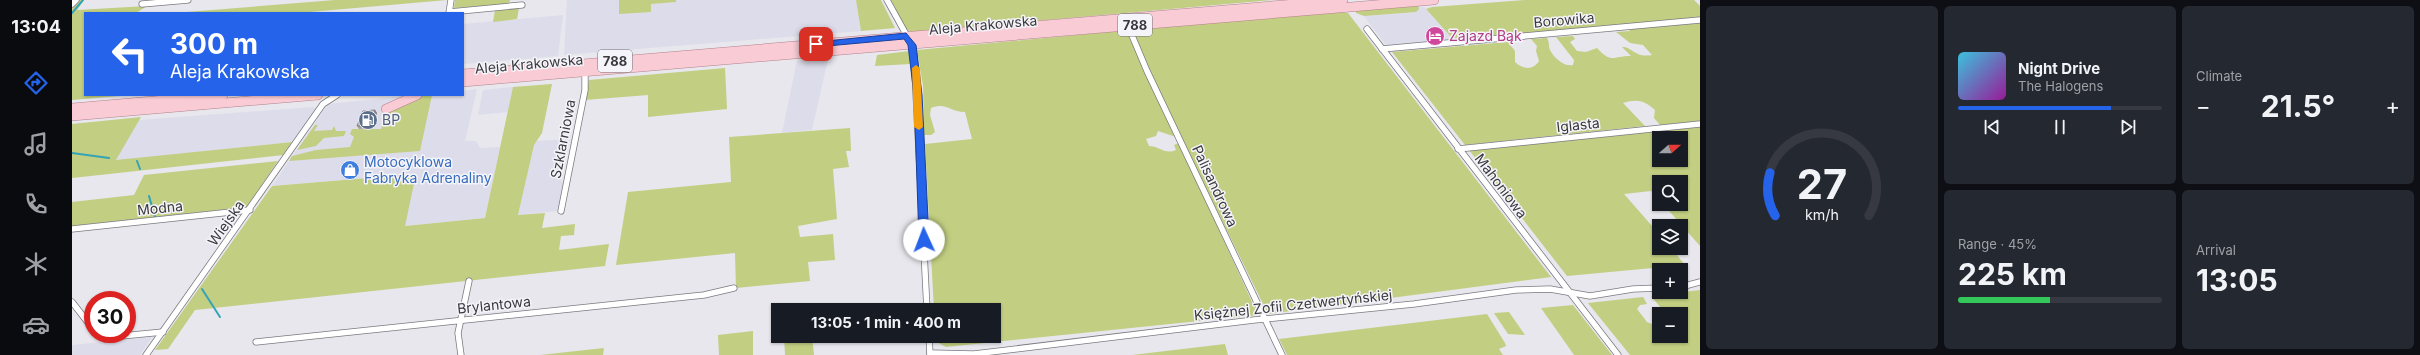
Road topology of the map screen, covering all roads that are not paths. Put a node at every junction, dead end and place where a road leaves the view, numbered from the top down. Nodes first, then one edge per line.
1 (76, 0) edge
2 (188, 0) edge
3 (451, 0) edge
4 (887, 0) edge
5 (1342, 0) edge
6 (1434, 0) edge
7 (72, 4) edge
8 (142, 4) dead end
9 (522, 5) dead end
10 (450, 12) edge
11 (1700, 20) edge
12 (1128, 26) junction
13 (1367, 29) dead end
14 (906, 36) junction
15 (912, 45) junction
16 (1382, 49) junction
17 (585, 72) junction
18 (464, 74) edge
19 (464, 82) edge
20 (177, 96) edge
21 (210, 96) edge
22 (304, 96) edge
23 (336, 96) edge
24 (415, 96) edge
25 (291, 97) junction
26 (159, 100) junction
27 (323, 104) junction
28 (72, 108) edge
29 (386, 109) dead end
30 (72, 116) edge
31 (1700, 124) edge
32 (1458, 149) junction
33 (250, 210) junction
34 (561, 211) dead end
35 (72, 229) edge
36 (469, 281) dead end
37 (1700, 282) edge
38 (1688, 285) edge
39 (734, 288) dead end
40 (1652, 288) edge
41 (1569, 293) junction
42 (72, 302) edge
43 (927, 303) edge
44 (84, 317) edge
45 (1266, 320) junction
46 (460, 321) junction
47 (162, 332) junction
48 (136, 335) edge
49 (256, 342) dead end
50 (929, 343) edge
51 (930, 354) edge
52 (146, 355) edge
53 (461, 355) edge
54 (1282, 355) edge
55 (1618, 355) edge

1 - 7 street
2 - 8 street
3 - 10 street
4 - 14 street
5 - 14 main road, Aleja Krakowska / 788
6 - 12 main road, Aleja Krakowska / 788
9 - 10 street
11 - 16 street, Borowika
12 - 15 main road, Aleja Krakowska / 788
12 - 45 street, Palisandrowa
13 - 16 street, Mahoniowa
14 - 15 street
14 - 18 main road, Aleja Krakowska / 788
15 - 17 main road, Aleja Krakowska / 788
15 - 43 street
16 - 32 street, Mahoniowa
17 - 19 main road, Aleja Krakowska / 788
17 - 34 street, Szklarniowa
20 - 26 main road
21 - 26 main road
22 - 25 main road
23 - 27 street, Wiejska
24 - 29 main road
25 - 27 street
25 - 30 main road
26 - 28 main road
27 - 33 street, Wiejska
31 - 32 street, Iglasta
32 - 41 street, Mahoniowa
33 - 35 street, Modna
33 - 47 street, Wiejska
36 - 46 street
37 - 38 street
39 - 46 street, Brylantowa
40 - 41 street, Księżnej Zofii Czetwertyńskiej
41 - 45 street, Księżnej Zofii Czetwertyńskiej
41 - 55 street, Mahoniowa
42 - 44 street
45 - 51 street, Księżnej Zofii Czetwertyńskiej
45 - 54 street, Palisandrowa
46 - 49 street, Brylantowa
46 - 53 street
47 - 48 street
47 - 52 street, Wiejska
50 - 51 street

